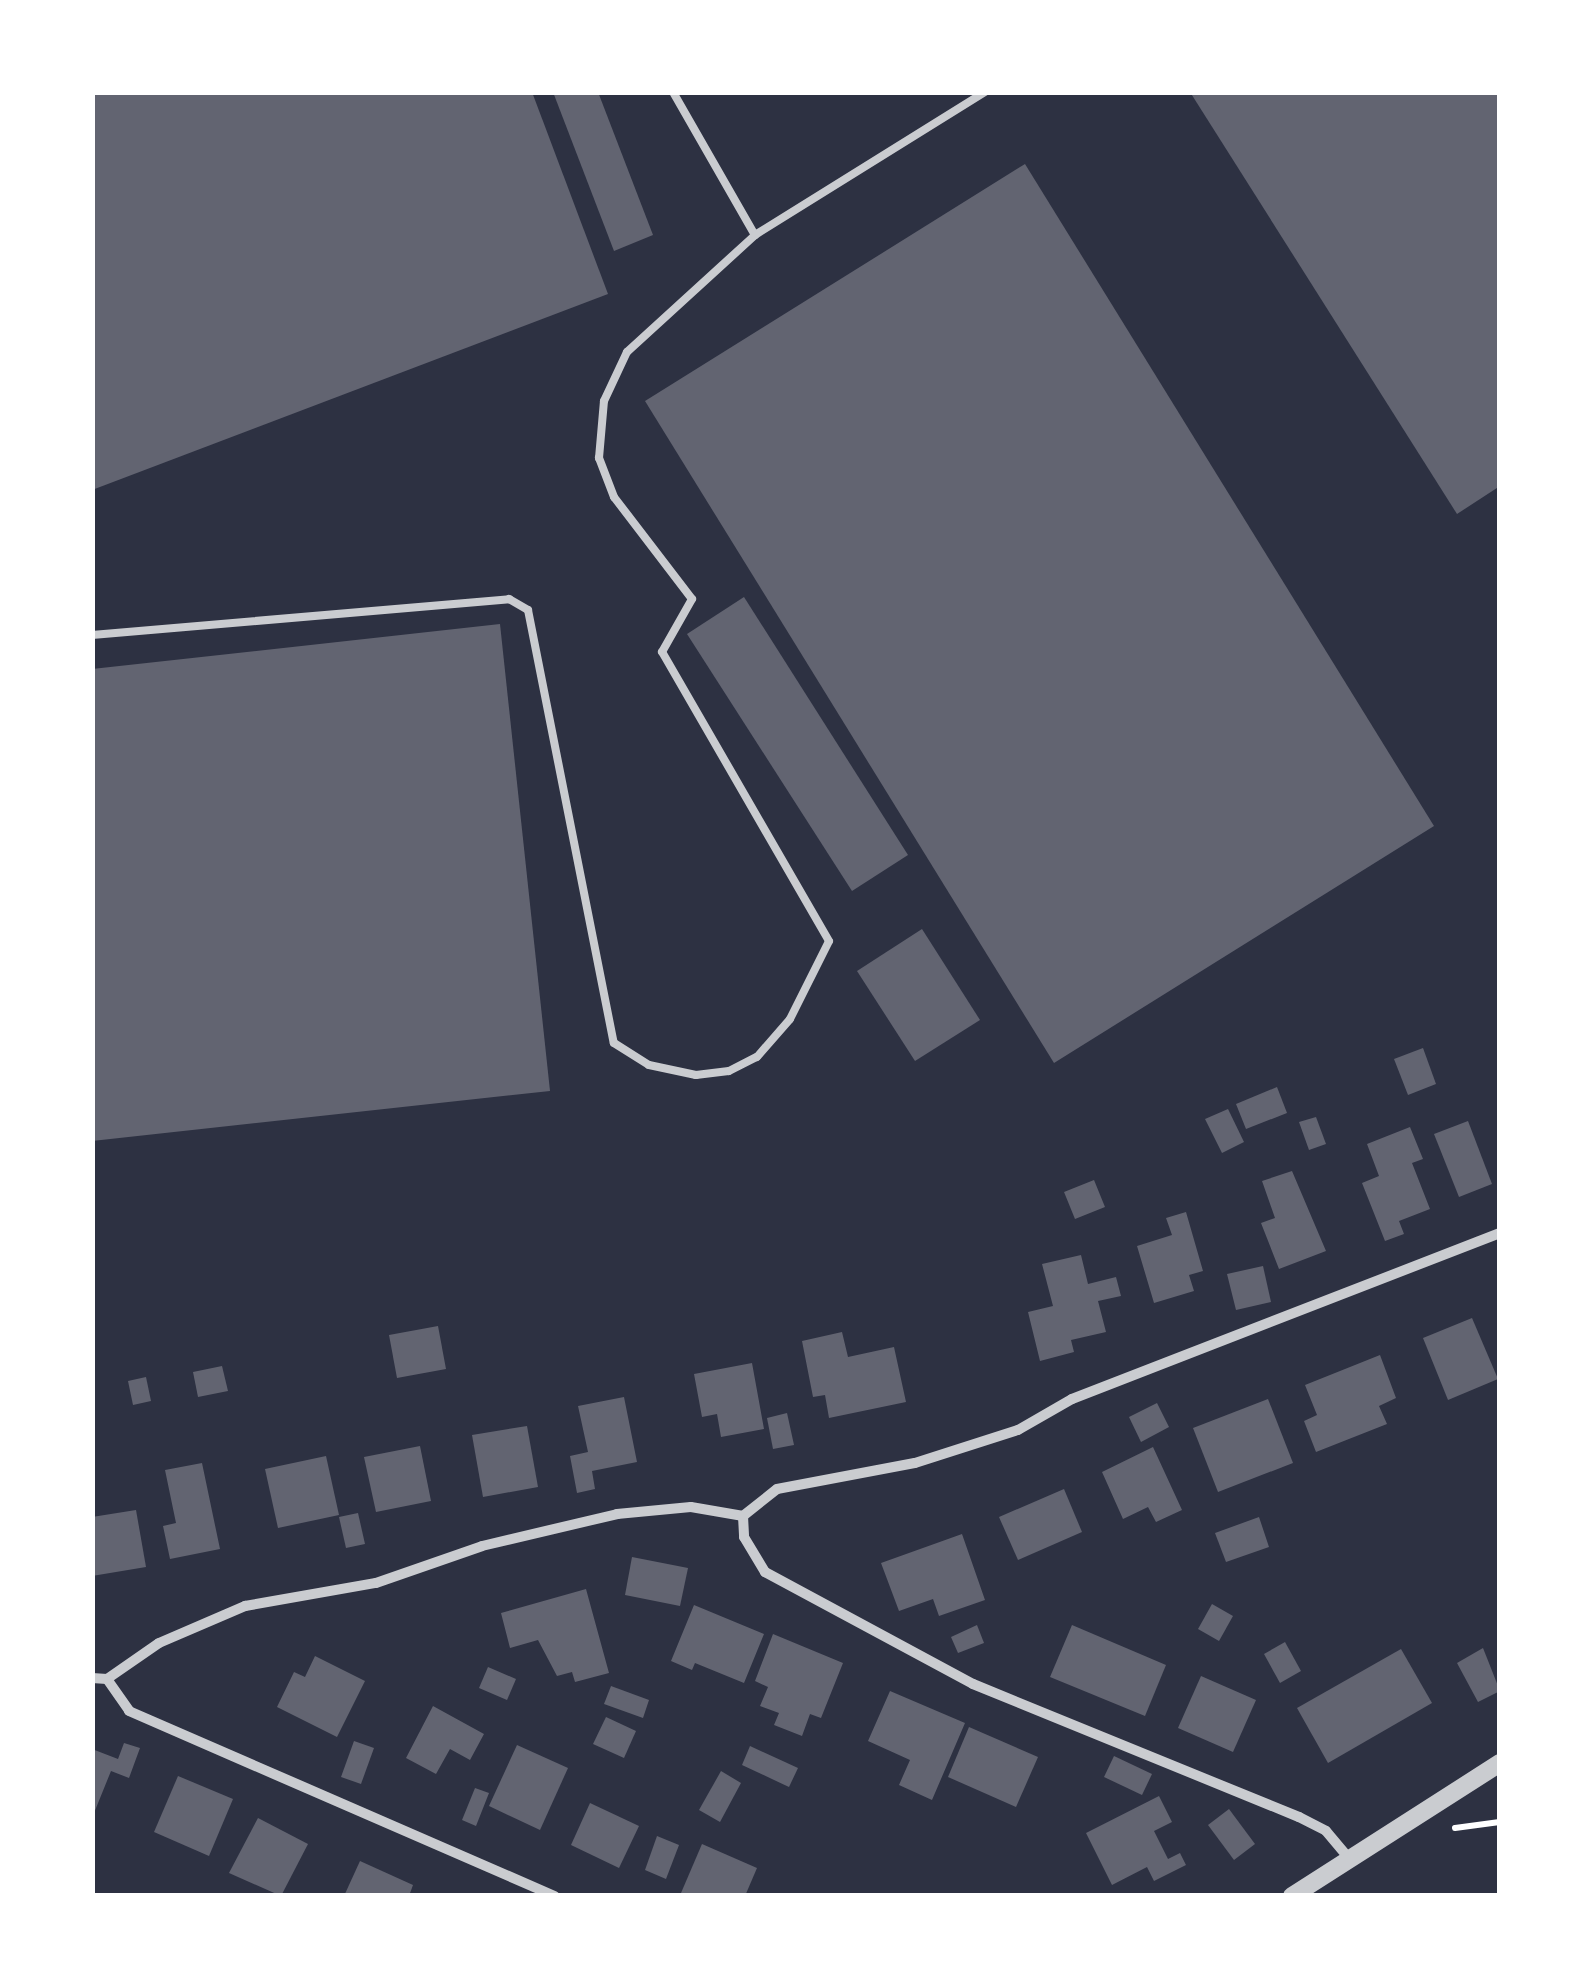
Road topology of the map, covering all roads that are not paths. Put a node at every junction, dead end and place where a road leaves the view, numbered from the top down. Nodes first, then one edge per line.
1 (673, 92) edge
2 (984, 92) edge
3 (755, 235) junction
4 (92, 635) edge
5 (1500, 1233) edge
6 (742, 1516) junction
7 (92, 1678) edge
8 (107, 1679) junction
9 (1500, 1763) edge
10 (1349, 1858) junction
11 (554, 1896) edge
12 (1292, 1896) edge

1 - 3 lane
2 - 3 lane
3 - 4 lane
5 - 6 street
6 - 8 street
6 - 10 street
7 - 8 street
8 - 11 street
9 - 10 street
10 - 12 street

